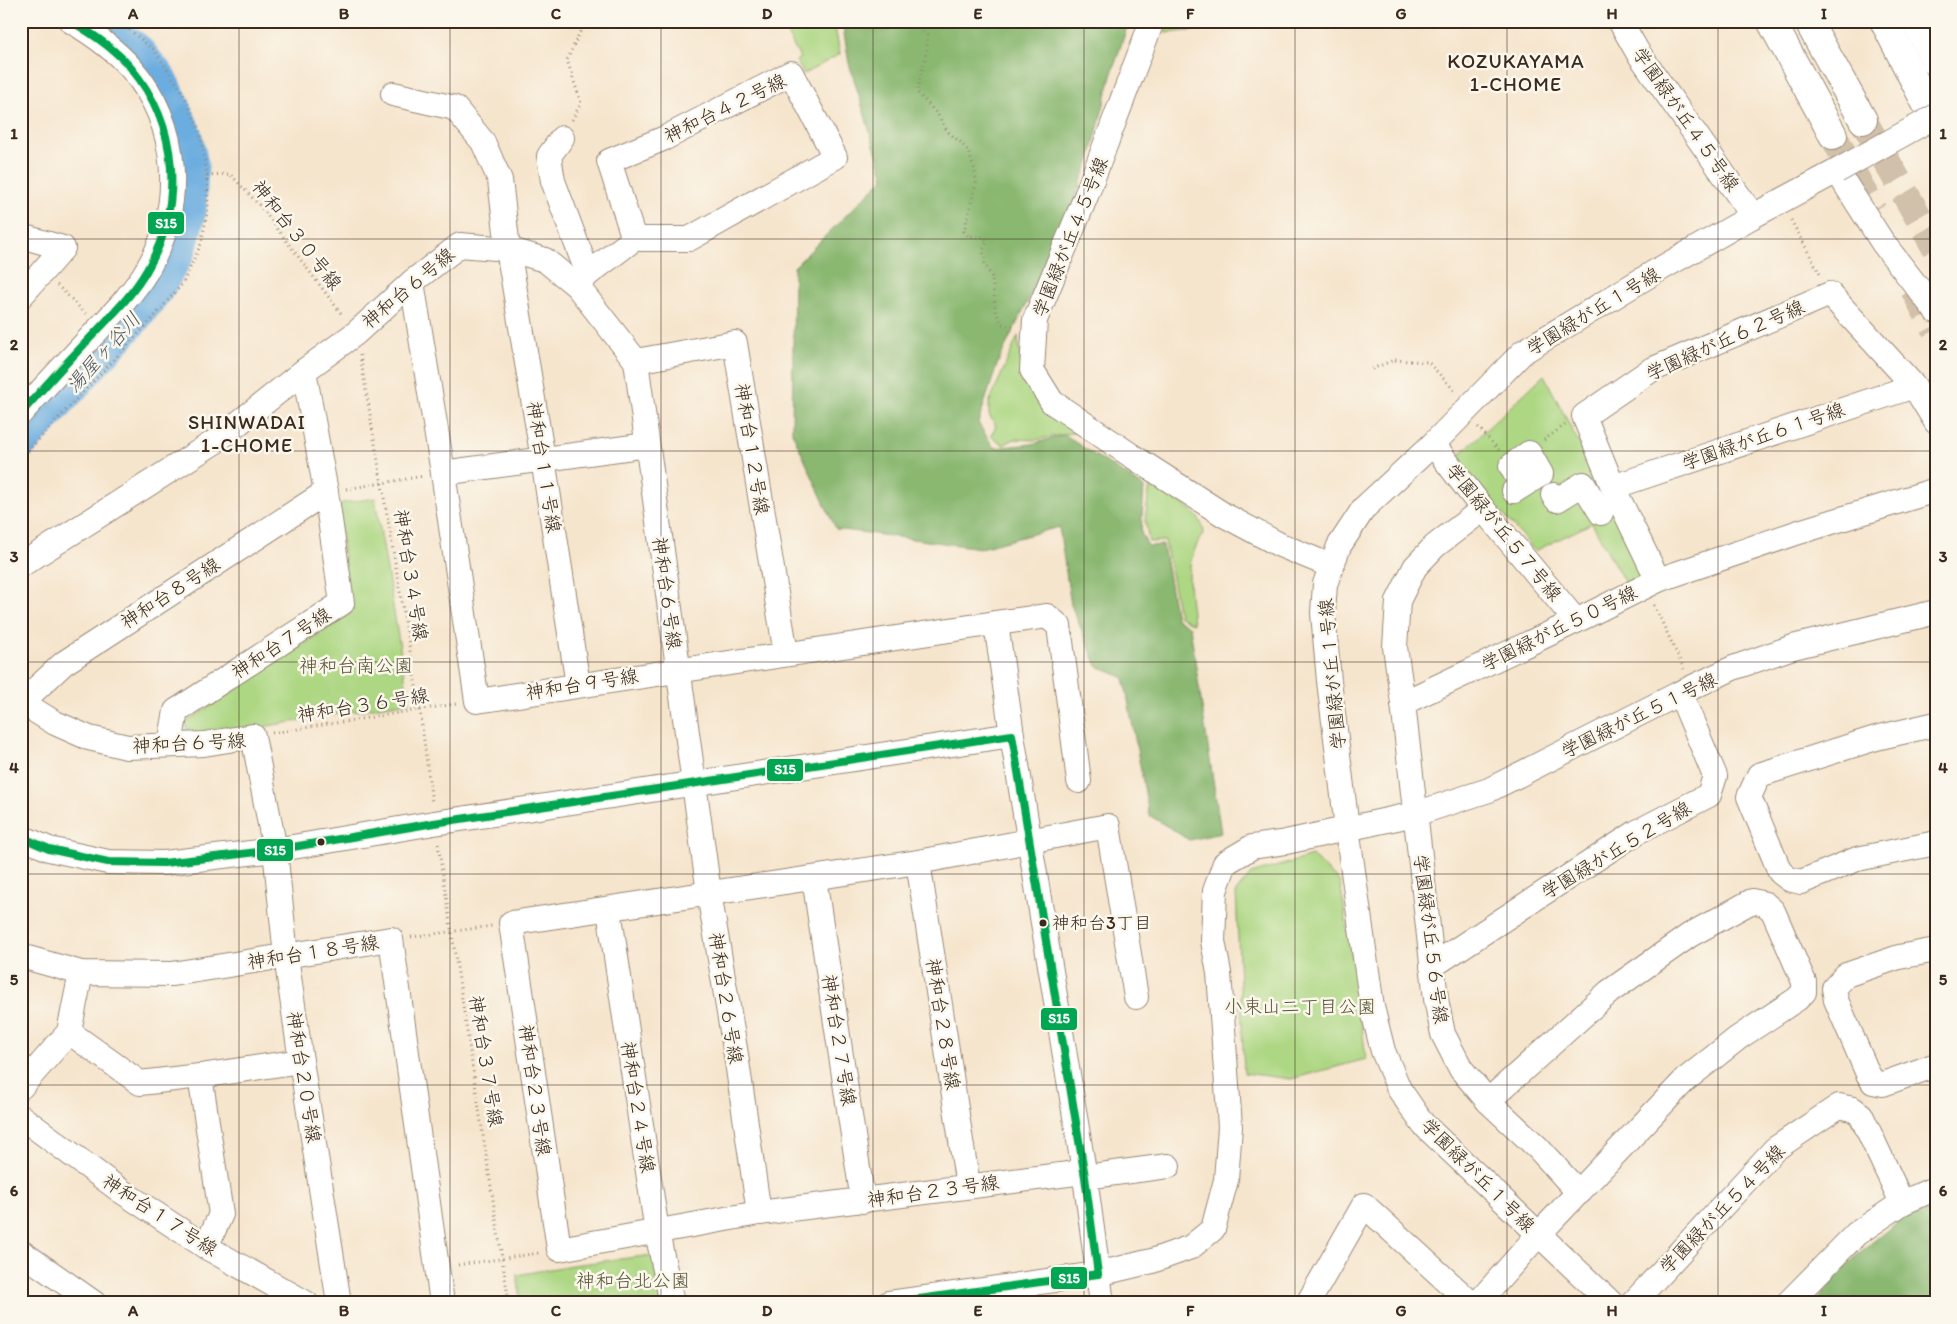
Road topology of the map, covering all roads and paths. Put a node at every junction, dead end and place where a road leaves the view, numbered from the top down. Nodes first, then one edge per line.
1 (585, 21) edge
2 (906, 21) edge
3 (1152, 21) edge
4 (1620, 21) edge
5 (1771, 21) edge
6 (1808, 21) edge
7 (1884, 21) edge
8 (1915, 21) edge
9 (84, 24) edge
10 (1936, 62) edge
11 (393, 94) dead end
12 (1936, 116) edge
13 (1863, 120) tunnel mouth
14 (1936, 123) edge
15 (1833, 135) tunnel mouth
16 (562, 138) joint
17 (1838, 171) junction
18 (207, 175) dead end
19 (1781, 202) junction
20 (1753, 216) junction
21 (21, 236) edge
22 (634, 239) junction
23 (508, 249) junction
24 (44, 272) junction
25 (583, 280) junction
26 (412, 282) junction
27 (1830, 294) junction
28 (21, 296) edge
29 (1936, 311) edge
30 (1002, 324) dead end
31 (100, 328) junction
32 (356, 333) junction
33 (636, 361) junction
34 (1372, 369) dead end
35 (304, 371) junction
36 (1914, 386) junction
37 (1469, 406) junction
38 (21, 413) edge
39 (1584, 416) junction
40 (1936, 422) edge
41 (1432, 444) junction
42 (647, 445) junction
43 (1520, 456) joint
44 (543, 459) junction
45 (443, 473) junction
46 (382, 483) junction
47 (1613, 487) junction
48 (1936, 490) edge
49 (326, 492) junction
50 (1483, 509) junction
51 (1602, 513) dead end
52 (21, 566) edge
53 (1330, 566) junction
54 (1649, 584) junction
55 (1936, 612) edge
56 (1576, 621) junction
57 (996, 623) junction
58 (786, 654) junction
59 (678, 669) junction
60 (578, 685) junction
61 (1688, 689) junction
62 (477, 701) junction
63 (21, 702) edge
64 (1403, 703) junction
65 (420, 710) junction
66 (1936, 724) edge
67 (1012, 735) junction
68 (253, 736) junction
69 (170, 744) junction
70 (1080, 781) dead end
71 (693, 783) junction
72 (1415, 814) junction
73 (434, 823) junction
74 (1347, 828) junction
75 (21, 837) edge
76 (1028, 840) junction
77 (1936, 843) edge
78 (275, 850) junction
79 (918, 862) junction
80 (814, 878) junction
81 (709, 893) junction
82 (609, 910) junction
83 (511, 923) junction
84 (452, 931) junction
85 (391, 940) junction
86 (1936, 950) edge
87 (21, 956) edge
88 (286, 956) junction
89 (1432, 966) junction
90 (81, 973) junction
91 (1136, 997) dead end
92 (69, 1032) junction
93 (301, 1061) junction
94 (1936, 1066) edge
95 (200, 1076) junction
96 (21, 1087) edge
97 (1488, 1101) junction
98 (21, 1117) edge
99 (1168, 1166) dead end
100 (1084, 1174) junction
101 (968, 1186) junction
102 (1936, 1188) edge
103 (1579, 1193) junction
104 (864, 1201) junction
105 (1902, 1203) junction
106 (759, 1213) junction
107 (657, 1232) junction
108 (1538, 1235) junction
109 (206, 1247) junction
110 (559, 1249) junction
111 (21, 1252) edge
112 (503, 1260) junction
113 (438, 1267) junction
114 (1098, 1274) junction
115 (94, 1303) edge
116 (306, 1303) edge
117 (339, 1303) edge
118 (442, 1303) edge
119 (509, 1303) edge
120 (672, 1303) edge
121 (889, 1303) edge
122 (1102, 1303) edge
123 (1308, 1303) edge
124 (1470, 1303) edge
125 (1478, 1303) edge
126 (1611, 1303) edge
127 (1633, 1303) edge
128 (1788, 1303) edge

1 - 16 path
2 - 30 path
3 - 53 street, 学園緑が丘４５号線
4 - 20 street, 学園緑が丘４５号線
5 - 15 main road
6 - 13 main road
7 - 14 main road
8 - 10 main road
9 - 31 street
11 - 23 street, 神和台１１号線
12 - 17 street, 学園緑が丘１号線, bridge
16 - 25 street
17 - 19 street, 学園緑が丘１号線
17 - 29 street
18 - 32 path, 神和台３０号線
19 - 20 street, 学園緑が丘１号線
19 - 27 path
20 - 37 street, 学園緑が丘１号線
21 - 24 street
22 - 22 street, 神和台４２号線
22 - 25 street
23 - 25 street, 神和台６号線
23 - 26 street, 神和台６号線
23 - 44 street, 神和台１１号線
24 - 28 street
24 - 31 path
25 - 33 street, 神和台６号線
26 - 32 street, 神和台６号線
26 - 45 street
27 - 36 street
27 - 39 street, 学園緑が丘６２号線
31 - 38 street
32 - 35 street, 神和台６号線
32 - 46 path, 神和台３４号線
33 - 42 street, 神和台６号線
33 - 58 street, 神和台１２号線
34 - 37 path
35 - 49 street, 神和台７号線
35 - 52 street, 神和台６号線
36 - 40 street
36 - 47 street, 学園緑が丘６１号線
37 - 41 street, 学園緑が丘１号線
39 - 43 path
39 - 47 street
41 - 50 street, 学園緑が丘５７号線
41 - 53 street, 学園緑が丘１号線
42 - 44 street
42 - 59 street, 神和台６号線
43 - 51 street
44 - 45 street
44 - 60 street, 神和台１１号線
45 - 46 path
45 - 62 street
46 - 49 path
46 - 65 path, 神和台３４号線
47 - 54 street
48 - 54 street, 学園緑が丘５０号線
49 - 63 street, 神和台８号線
49 - 69 street, 神和台７号線
50 - 56 street, 学園緑が丘５７号線
50 - 64 street
53 - 74 street, 学園緑が丘１号線
54 - 56 street, 学園緑が丘５０号線
54 - 61 path
55 - 61 street, 学園緑が丘５１号線
56 - 64 street, 学園緑が丘５０号線
57 - 58 street, 神和台９号線
57 - 67 street
57 - 70 street, 神和台９号線
58 - 59 street, 神和台９号線
59 - 60 street, 神和台９号線
59 - 71 street, 神和台６号線
60 - 62 street, 神和台９号線
61 - 72 street, 学園緑が丘５１号線
61 - 89 street, 学園緑が丘５２号線
62 - 65 path, 神和台３６号線
63 - 69 street, 神和台６号線
64 - 72 street, 学園緑が丘５６号線
65 - 68 path, 神和台３６号線
65 - 73 path, 神和台３４号線
66 - 77 street
67 - 71 street
67 - 76 street
68 - 69 street, 神和台６号線
68 - 78 street, 神和台６号線
71 - 73 street
71 - 81 street, 神和台２６号線
72 - 74 street, 学園緑が丘５１号線
72 - 89 street, 学園緑が丘５６号線
73 - 78 street
73 - 84 path, 神和台３７号線
74 - 108 street, 学園緑が丘１号線
74 - 114 street, 学園緑が丘５１号線
75 - 78 street
76 - 79 street
76 - 91 street
76 - 100 street
78 - 88 street, 神和台２０号線
79 - 80 street
79 - 101 street, 神和台２８号線
80 - 81 street
80 - 104 street, 神和台２７号線
81 - 82 street
81 - 106 street, 神和台２６号線
82 - 83 street
82 - 107 street, 神和台２４号線
83 - 84 path
83 - 110 street, 神和台２３号線
84 - 85 path
84 - 112 path, 神和台３７号線
85 - 88 street, 神和台１８号線
85 - 113 street, 神和台１８号線
86 - 94 street
87 - 90 street, 神和台１８号線
88 - 90 street, 神和台１８号線
88 - 93 street, 神和台２０号線
89 - 97 street, 学園緑が丘５６号線
90 - 92 street
92 - 95 street
92 - 96 street
93 - 95 street
93 - 117 street, 神和台２０号線
95 - 109 street
97 - 103 street, 学園緑が丘５６号線
97 - 103 street
98 - 109 street, 神和台１７号線
99 - 100 street, 神和台２３号線
100 - 101 street, 神和台２３号線
100 - 114 street
101 - 104 street, 神和台２３号線
102 - 105 street
103 - 108 street
104 - 106 street, 神和台２３号線
105 - 127 street, 学園緑が丘５４号線
105 - 128 street
106 - 107 street, 神和台２３号線
107 - 110 street, 神和台２３号線
107 - 120 street, 神和台２４号線
108 - 125 street
108 - 126 street, 学園緑が丘１号線
109 - 116 street, 神和台１７号線
110 - 112 path
111 - 115 street
112 - 113 path
112 - 119 path, 神和台３７号線
113 - 118 street, 神和台１８号線
114 - 121 street, 学園緑が丘５１号線
114 - 122 street
123 - 124 street

